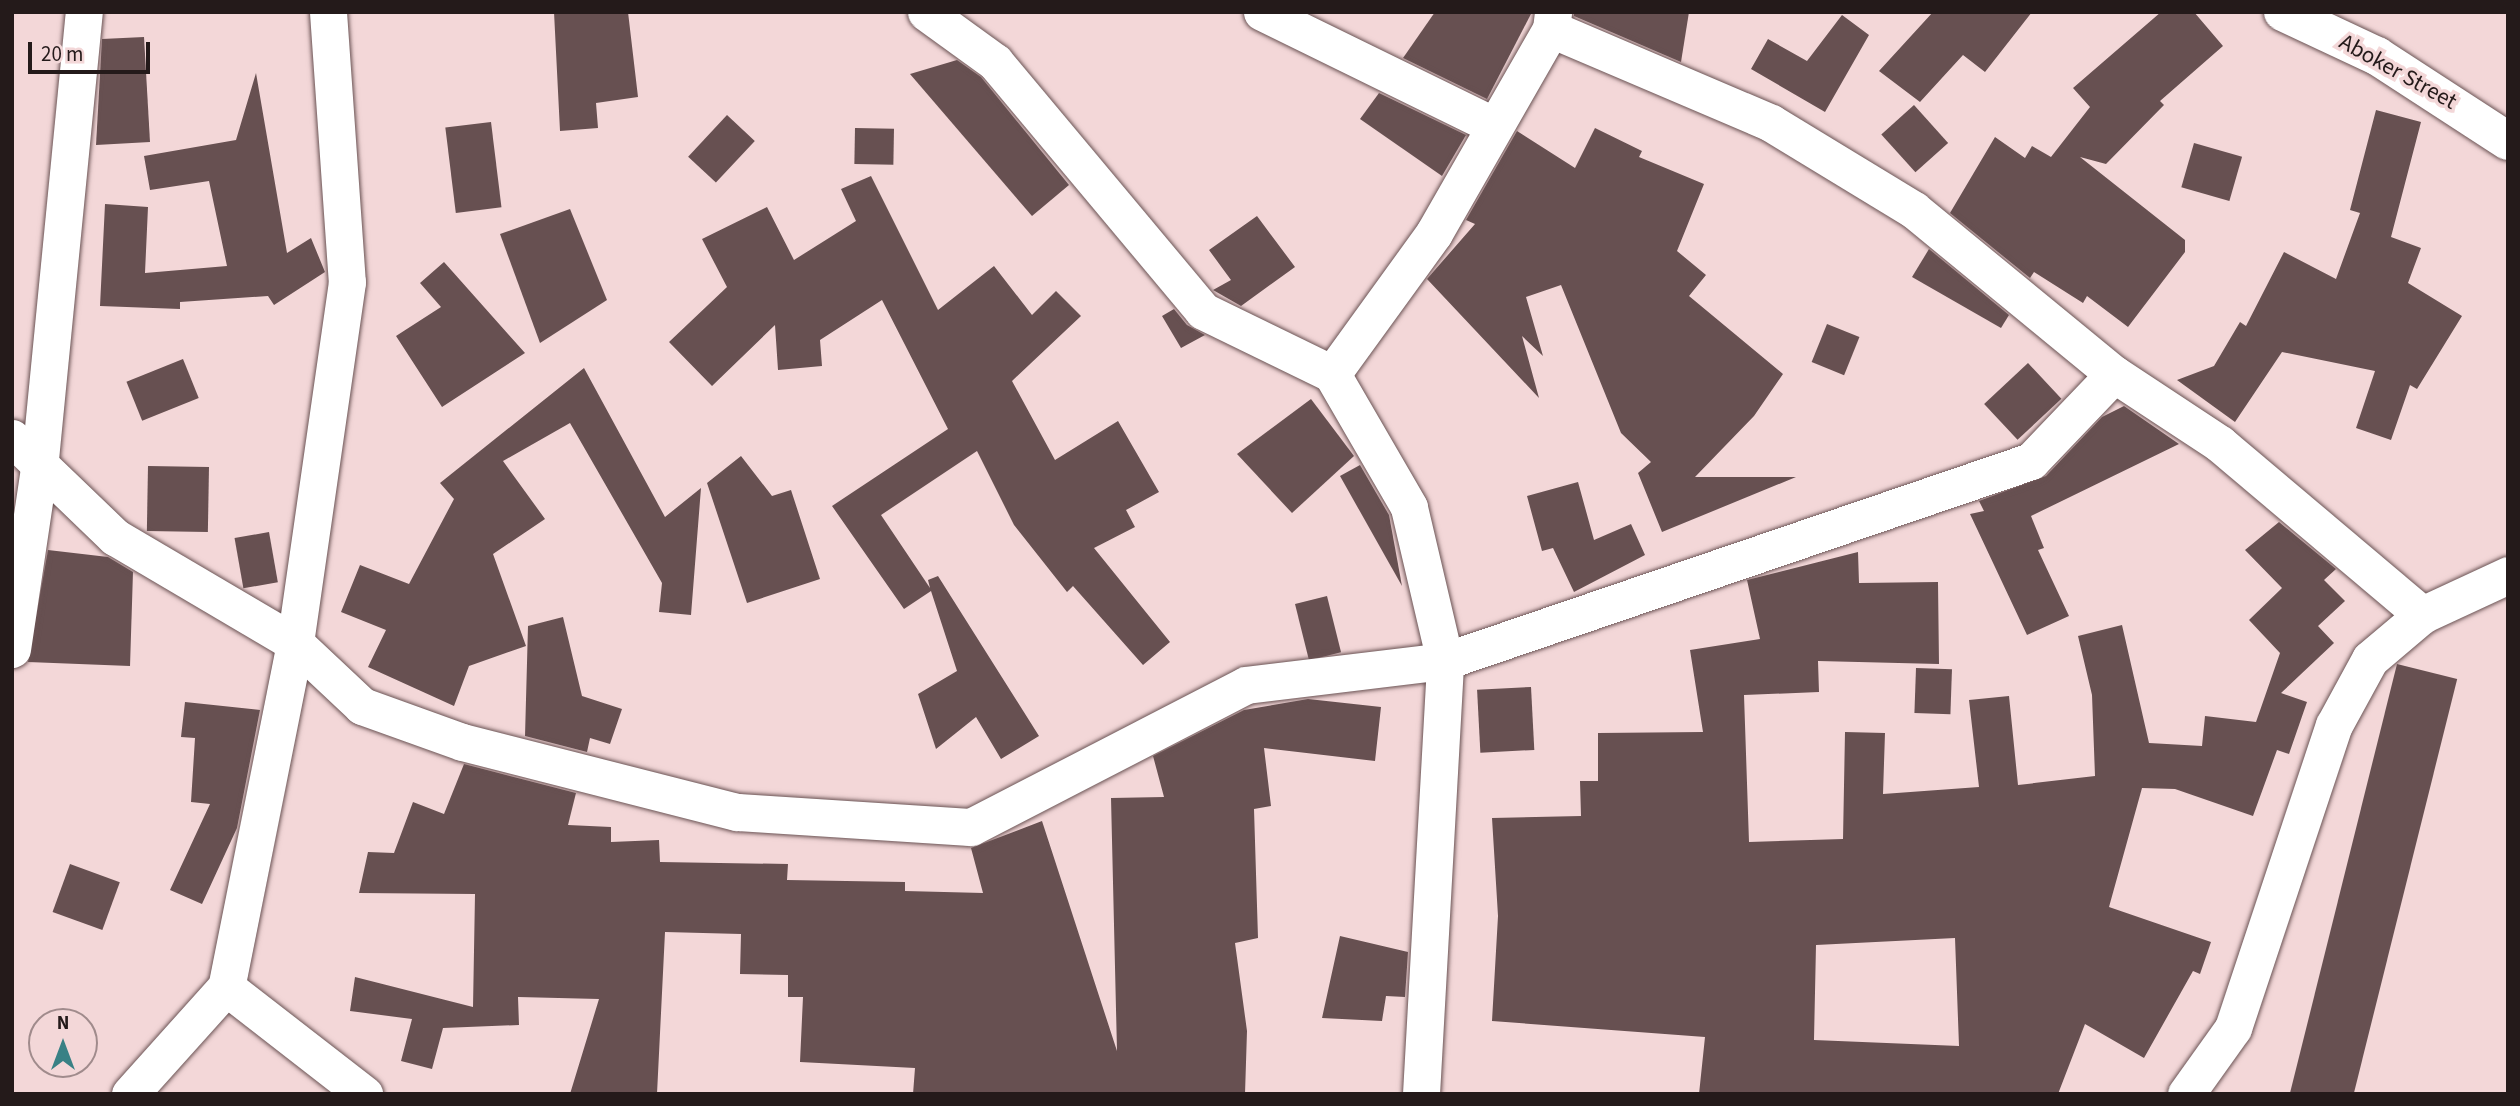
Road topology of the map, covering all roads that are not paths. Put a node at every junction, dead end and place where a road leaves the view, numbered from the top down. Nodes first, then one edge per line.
1 (84, 12) edge
2 (328, 12) edge
3 (926, 12) edge
4 (1262, 12) edge
5 (2283, 12) edge
6 (1552, 21) edge
7 (1495, 127) junction
8 (2508, 141) edge
9 (1332, 374) junction
10 (2114, 374) junction
11 (12, 438) edge
12 (39, 470) junction
13 (2508, 575) edge
14 (2422, 615) junction
15 (295, 643) junction
16 (12, 649) edge
17 (1445, 661) junction
18 (226, 987) junction
19 (130, 1094) edge
20 (364, 1094) edge
21 (1421, 1094) edge
22 (2186, 1094) edge

1 - 12 street
2 - 15 street
3 - 9 street
4 - 7 street
5 - 8 main road, Aboker Street
6 - 7 street
6 - 10 street
7 - 9 street
9 - 17 street
10 - 14 street
10 - 17 street
11 - 12 street
12 - 15 street
12 - 16 street
13 - 14 street
14 - 22 street
15 - 17 street
15 - 18 street
17 - 21 street
18 - 19 street
18 - 20 street

